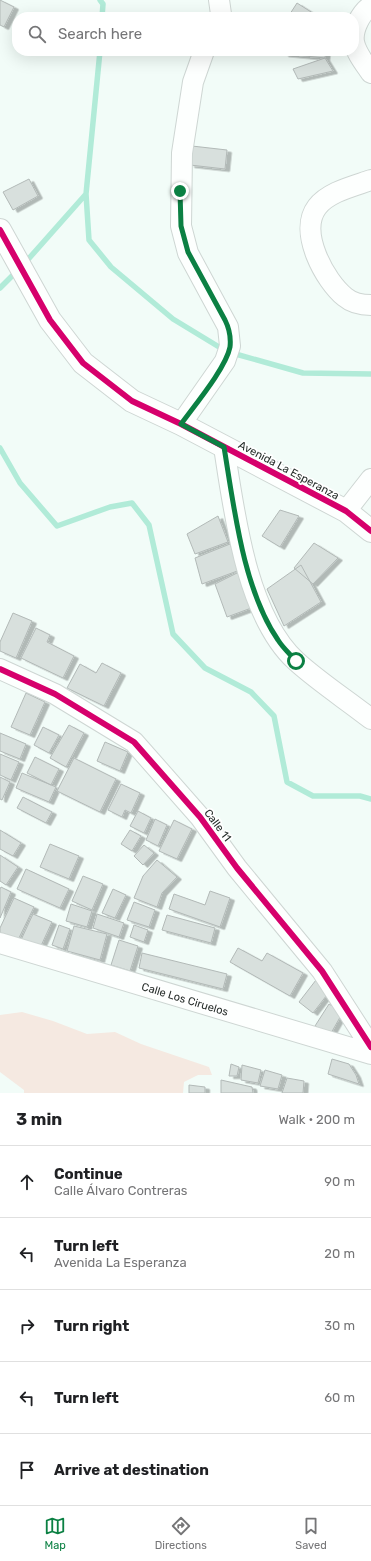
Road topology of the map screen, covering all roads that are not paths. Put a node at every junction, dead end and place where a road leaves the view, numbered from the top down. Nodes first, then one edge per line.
1 (371, 6) edge
2 (359, 20) edge
3 (359, 52) edge
4 (202, 56) edge
5 (371, 73) edge
6 (371, 180) edge
7 (0, 230) edge
8 (371, 305) edge
9 (181, 424) junction
10 (224, 447) junction
11 (371, 479) edge
12 (346, 511) junction
13 (371, 531) edge
14 (0, 669) edge
15 (371, 719) edge
16 (0, 943) edge
17 (371, 1047) edge
18 (371, 1054) edge

1 - 2 street
3 - 5 street
4 - 9 street
6 - 8 street
7 - 9 street, Avenida La Esperanza
9 - 10 street, Avenida La Esperanza
10 - 12 street, Avenida La Esperanza
10 - 15 street
11 - 12 street
12 - 13 street, Avenida La Esperanza
14 - 17 street, Calle 11
16 - 18 street, Calle Los Ciruelos

